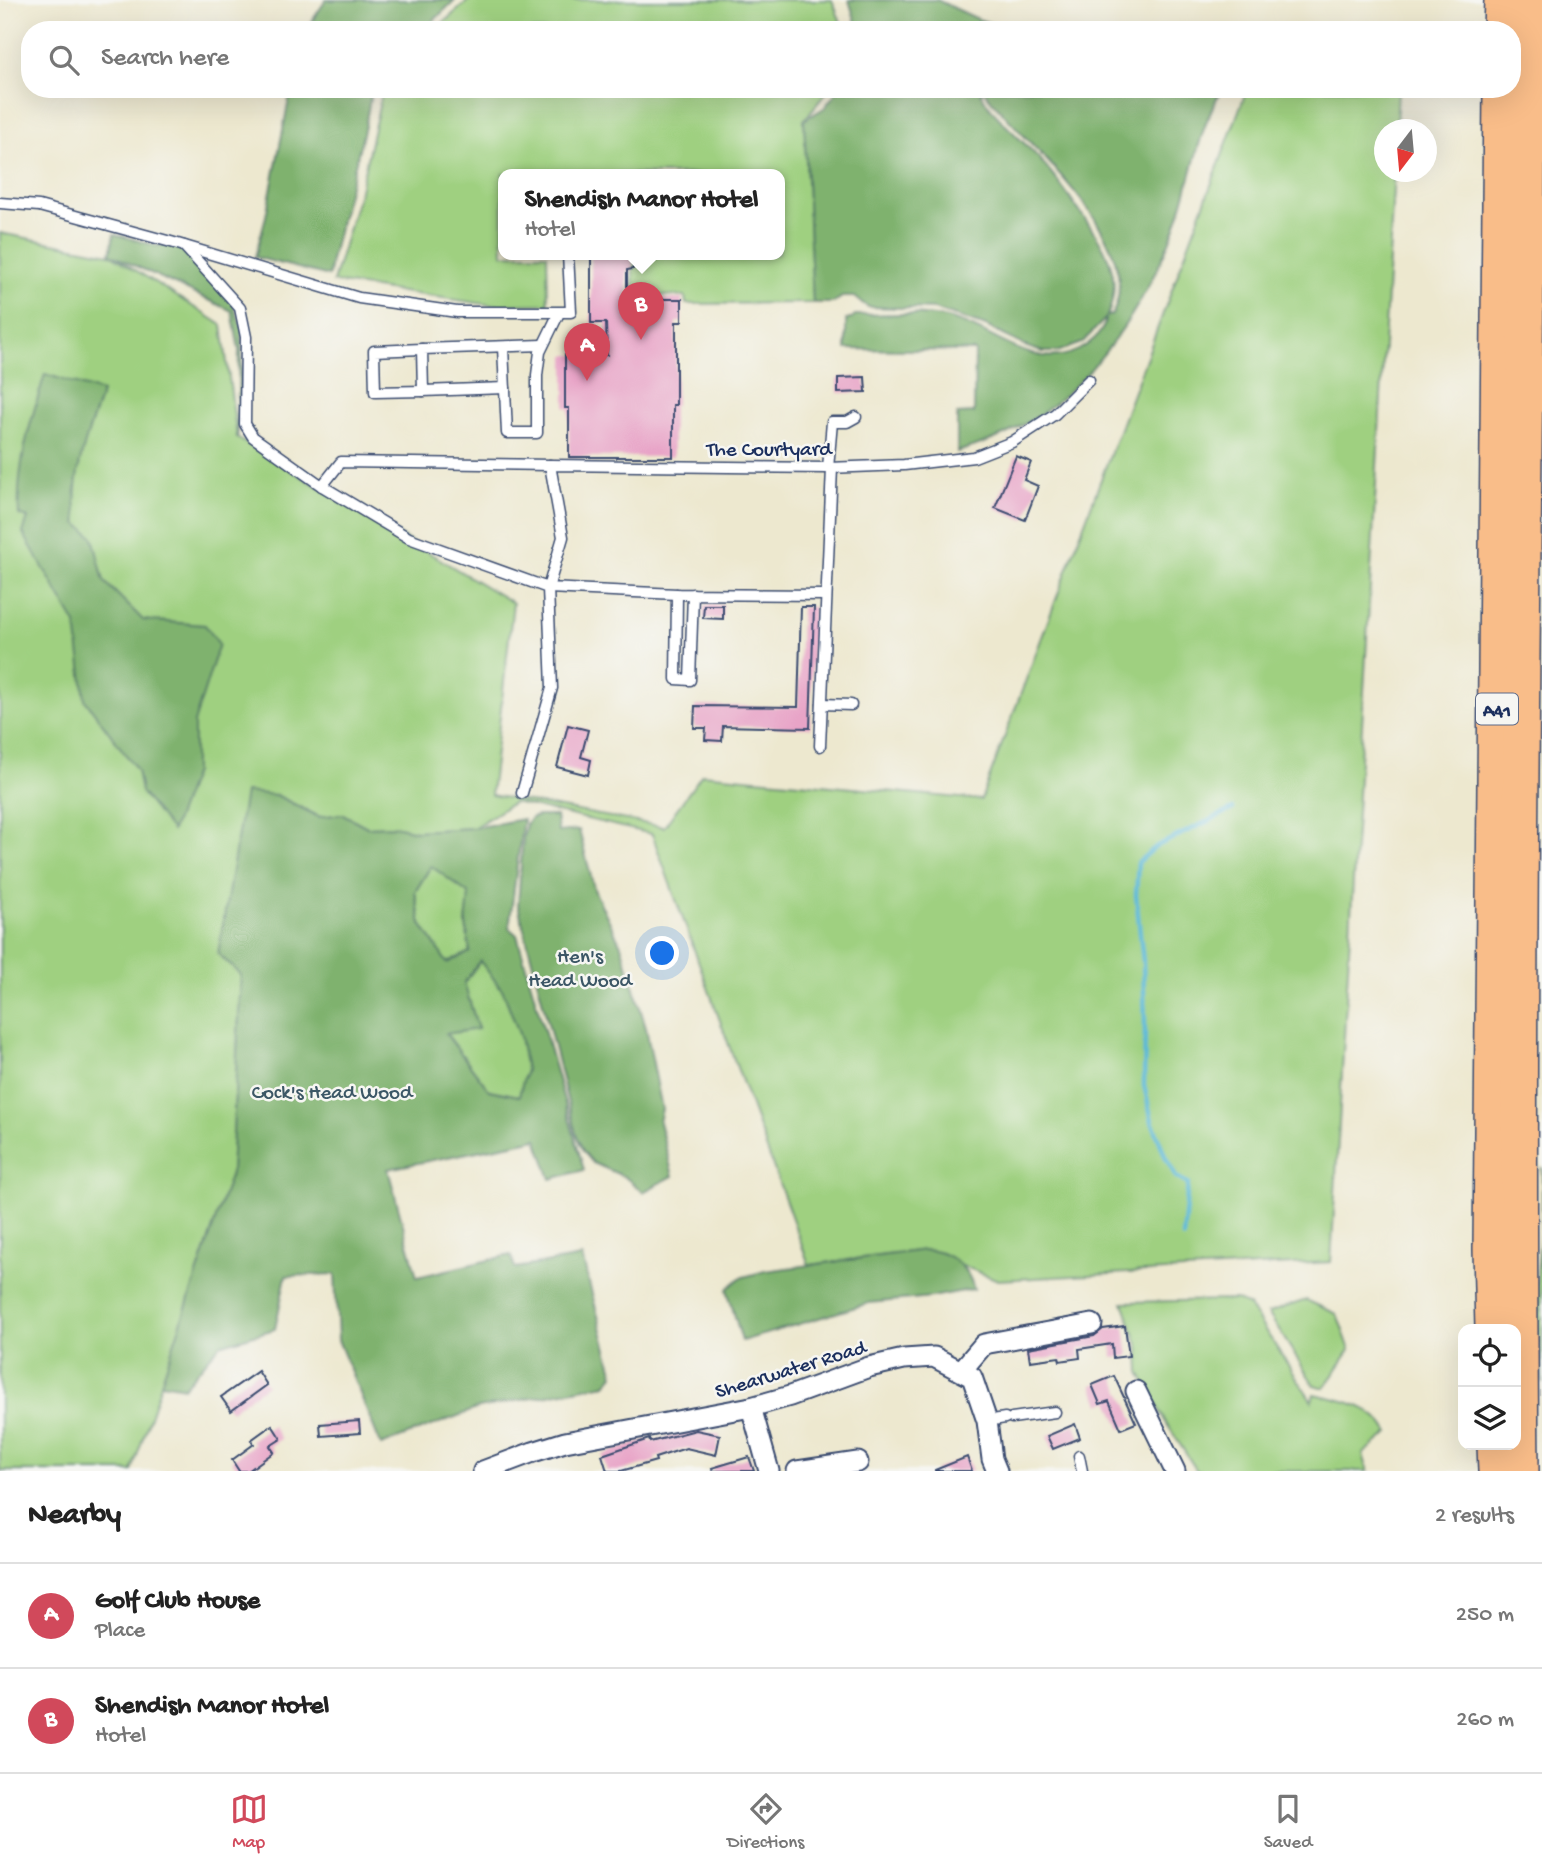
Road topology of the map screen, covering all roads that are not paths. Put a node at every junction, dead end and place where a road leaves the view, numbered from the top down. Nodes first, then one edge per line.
1 (1502, 0) edge
2 (1529, 0) edge
3 (1502, 21) edge
4 (1501, 98) edge
5 (0, 203) edge
6 (184, 246) junction
7 (568, 260) edge
8 (559, 313) junction
9 (542, 345) junction
10 (503, 347) junction
11 (422, 349) junction
12 (1089, 380) dead end
13 (505, 388) junction
14 (423, 391) junction
15 (856, 417) dead end
16 (550, 465) junction
17 (830, 468) junction
18 (322, 486) junction
19 (548, 588) junction
20 (677, 594) junction
21 (693, 594) junction
22 (827, 595) junction
23 (822, 704) junction
24 (851, 705) dead end
25 (820, 746) dead end
26 (522, 793) dead end
27 (1092, 1324) dead end
28 (1493, 1324) edge
29 (962, 1370) junction
30 (1136, 1391) dead end
31 (751, 1407) junction
32 (1055, 1412) dead end
33 (1001, 1419) junction
34 (1495, 1450) edge
35 (1079, 1456) dead end
36 (858, 1462) dead end
37 (484, 1471) edge
38 (769, 1471) edge
39 (797, 1471) edge
40 (997, 1471) edge
41 (1082, 1471) edge
42 (1175, 1471) edge
43 (1496, 1471) edge
44 (1521, 1471) edge

1 - 3 highway
2 - 44 highway, A41
4 - 28 highway, A41
5 - 6 lane
6 - 8 lane
6 - 18 lane
7 - 8 lane
8 - 9 lane
9 - 10 lane
9 - 13 lane
10 - 11 lane
10 - 13 lane
11 - 14 lane
11 - 14 lane
12 - 17 lane, The Courtyard
13 - 14 lane
15 - 17 lane
16 - 17 lane, The Courtyard
16 - 18 lane, The Courtyard
16 - 19 lane
17 - 22 lane
18 - 19 lane
19 - 20 lane
19 - 26 lane
20 - 21 lane
20 - 21 lane
21 - 22 lane
22 - 23 lane
23 - 24 lane
23 - 25 lane
27 - 29 street
29 - 31 street, Shearwater Road
29 - 33 street
30 - 42 street
31 - 37 street, Shearwater Road
31 - 38 street
32 - 33 lane
33 - 40 street
34 - 43 highway
35 - 41 lane
36 - 39 street

